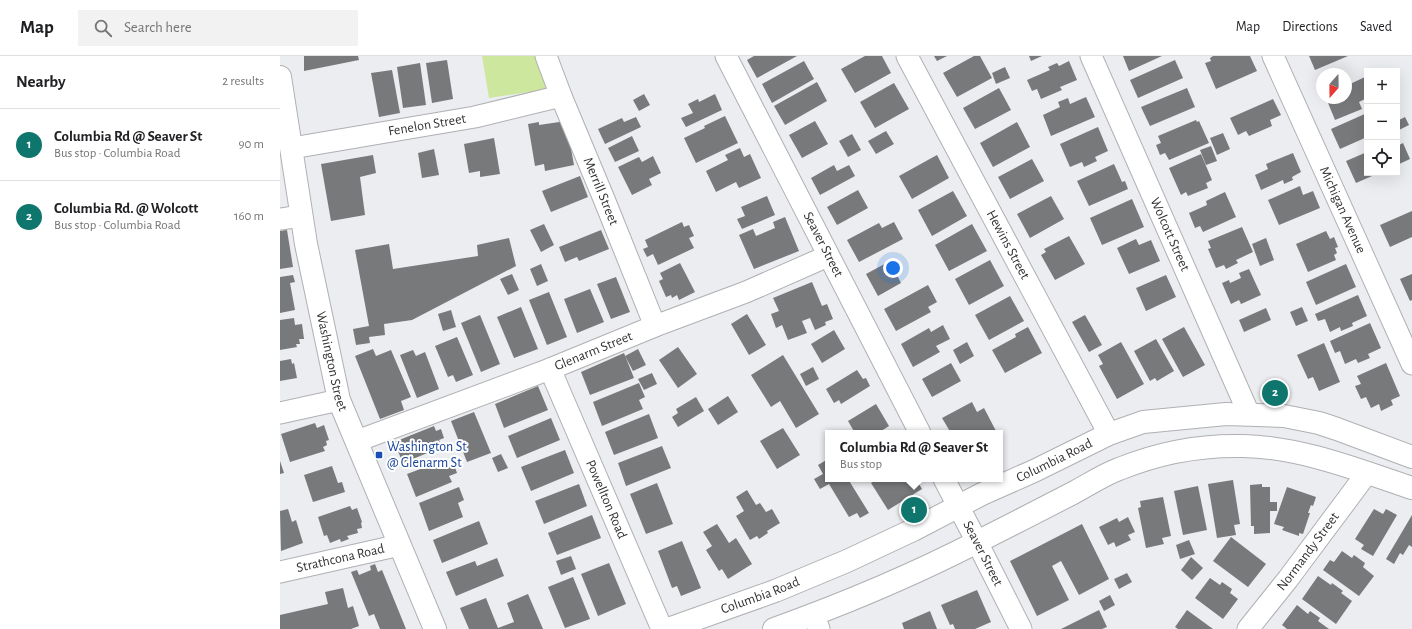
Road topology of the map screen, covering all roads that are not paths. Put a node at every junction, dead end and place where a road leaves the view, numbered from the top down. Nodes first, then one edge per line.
1 (546, 56) edge
2 (726, 56) edge
3 (908, 56) edge
4 (1090, 56) edge
5 (1273, 56) edge
6 (280, 77) edge
7 (561, 96) junction
8 (292, 148) junction
9 (301, 216) junction
10 (280, 219) edge
11 (828, 256) junction
12 (655, 326) junction
13 (1412, 364) edge
14 (550, 369) junction
15 (339, 400) junction
16 (280, 413) edge
17 (1249, 414) junction
18 (918, 430) edge
19 (1109, 434) junction
20 (357, 441) junction
21 (1412, 457) edge
22 (1367, 473) junction
23 (946, 482) edge
24 (1412, 488) edge
25 (958, 506) junction
26 (977, 542) junction
27 (400, 545) junction
28 (280, 572) edge
29 (817, 622) edge
30 (435, 629) edge
31 (662, 629) edge
32 (668, 629) edge
33 (774, 629) edge
34 (1021, 629) edge
35 (1248, 629) edge

1 - 7 street, Merrill Street
2 - 11 street, Seaver Street
3 - 19 street, Hewins Street
4 - 17 street, Wolcott Street
5 - 13 street, Michigan Avenue
6 - 8 main road, Washington Street
7 - 8 street, Fenelon Street
7 - 12 street, Merrill Street
8 - 9 main road, Washington Street
9 - 10 street
9 - 15 main road, Washington Street
11 - 12 street, Glenarm Street
11 - 18 street, Seaver Street
12 - 14 street, Glenarm Street
14 - 20 street, Glenarm Street
14 - 31 street, Powellton Road
15 - 16 street
15 - 20 main road, Washington Street
17 - 19 main road, Columbia Road
17 - 21 main road, Columbia Road
19 - 25 main road, Columbia Road
20 - 27 main road, Washington Street
22 - 24 main road
22 - 26 main road
22 - 35 street, Normandy Street
23 - 25 street, Seaver Street
25 - 26 street, Seaver Street
25 - 32 main road, Columbia Road
26 - 29 main road
26 - 34 street, Seaver Street
27 - 28 street, Strathcona Road
27 - 30 main road, Washington Street
29 - 33 main road

